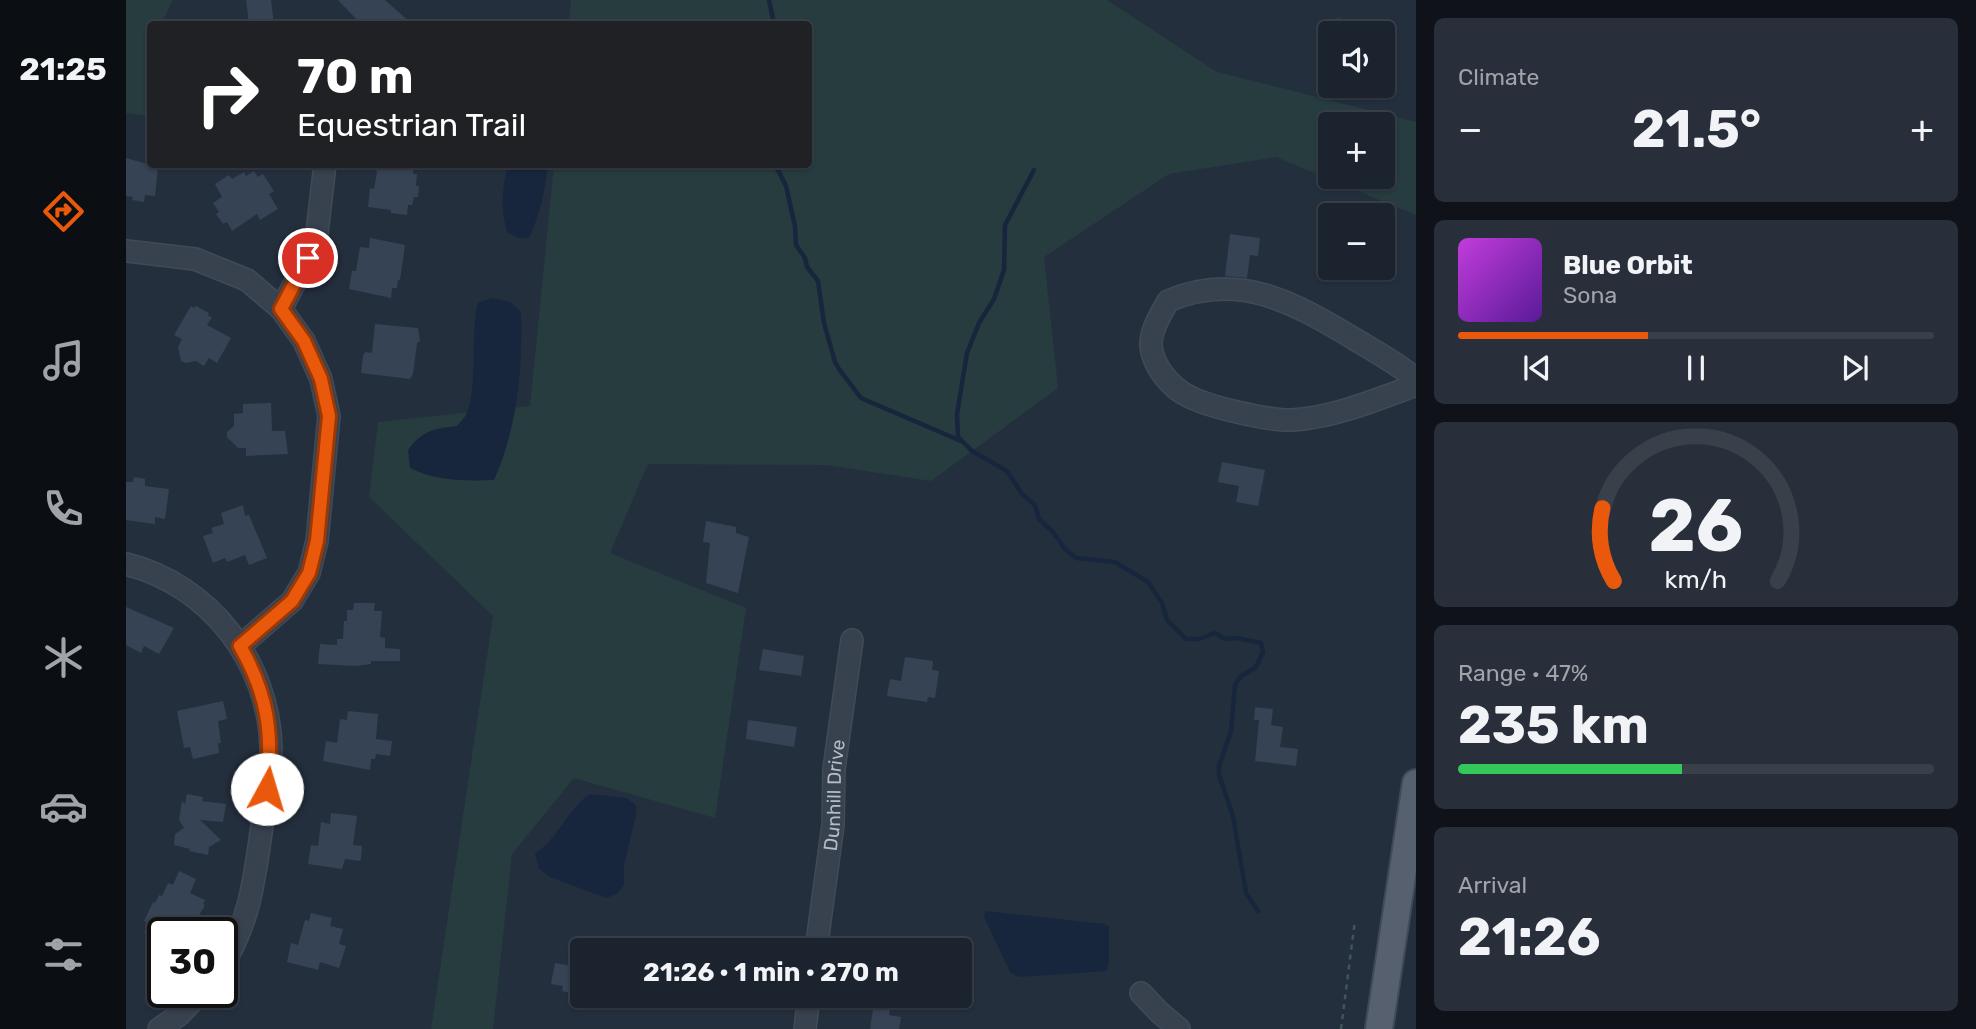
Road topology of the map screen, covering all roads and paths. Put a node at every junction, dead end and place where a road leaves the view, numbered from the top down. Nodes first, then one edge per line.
1 (325, 168) edge
2 (126, 251) edge
3 (281, 309) junction
4 (1416, 379) edge
5 (1416, 386) edge
6 (126, 564) edge
7 (852, 640) dead end
8 (240, 646) junction
9 (1416, 783) edge
10 (1355, 920) dead end
11 (238, 934) edge
12 (818, 938) edge
13 (1141, 993) dead end
14 (186, 1008) edge
15 (808, 1008) edge
16 (159, 1029) edge
17 (805, 1029) edge
18 (1179, 1029) edge
19 (1341, 1029) edge
20 (1379, 1029) edge

1 - 3 street
2 - 3 street
3 - 8 street
4 - 5 street
6 - 8 street
7 - 12 street, Dunhill Drive
8 - 11 street
9 - 20 main road
10 - 19 path
13 - 18 street
14 - 16 street
15 - 17 street

